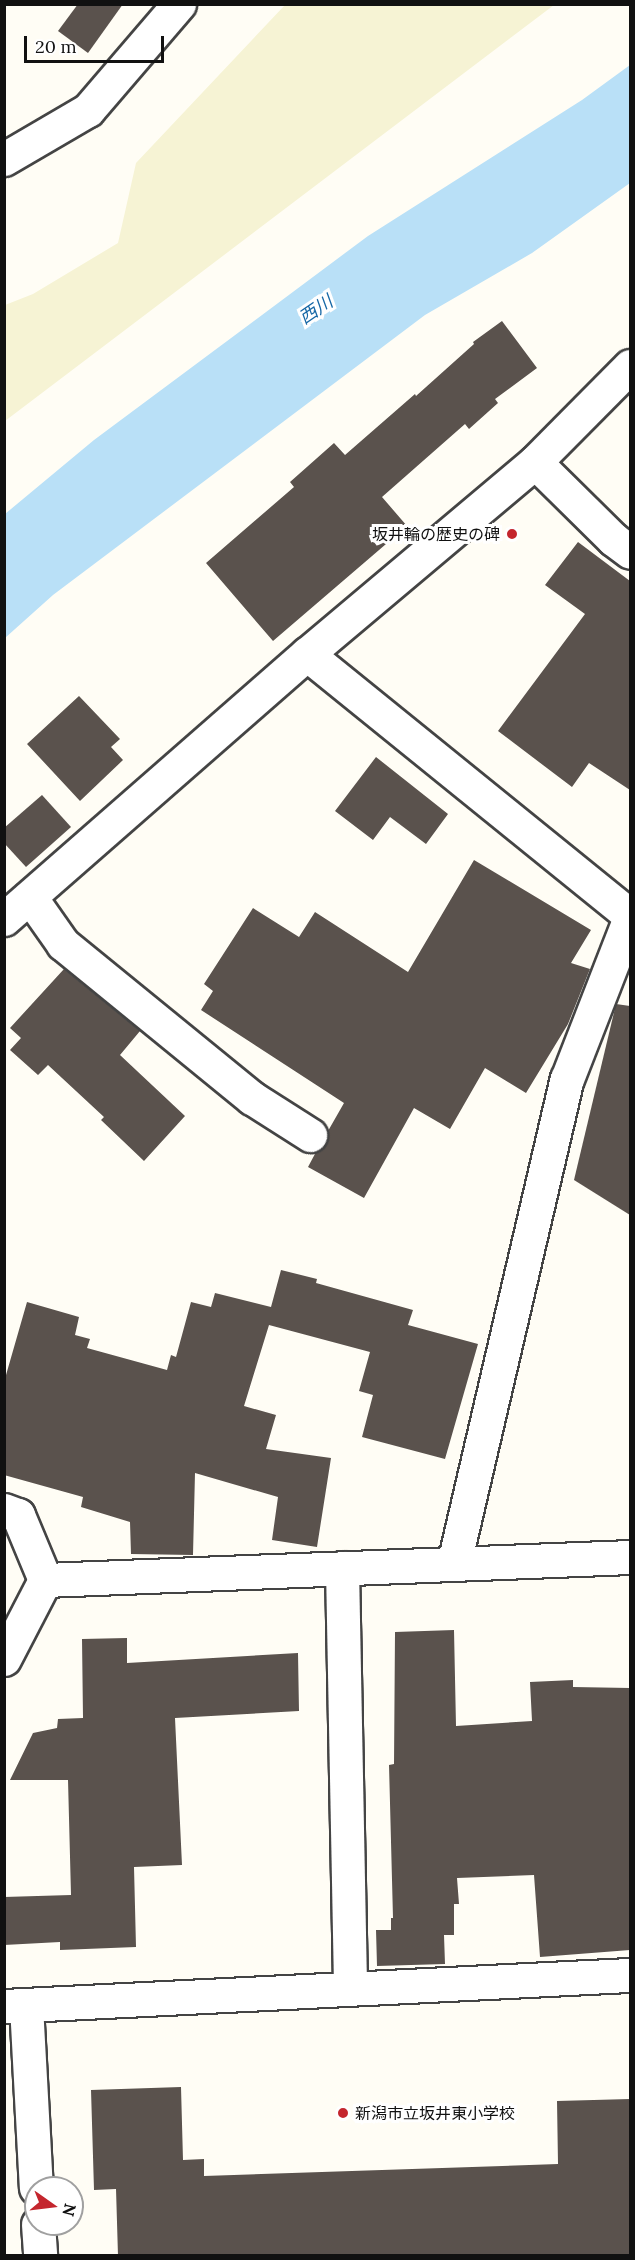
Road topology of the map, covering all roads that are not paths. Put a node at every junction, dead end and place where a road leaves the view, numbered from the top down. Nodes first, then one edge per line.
1 (179, 4) edge
2 (4, 159) edge
3 (630, 366) edge
4 (535, 462) junction
5 (630, 552) edge
6 (307, 654) junction
7 (30, 897) junction
8 (630, 917) edge
9 (4, 919) edge
10 (310, 1135) dead end
11 (4, 1510) edge
12 (630, 1557) edge
13 (454, 1563) junction
14 (342, 1568) junction
15 (45, 1580) junction
16 (4, 1659) edge
17 (630, 1975) edge
18 (350, 1989) junction
19 (15, 2006) edge
20 (35, 2176) edge
21 (39, 2236) edge
22 (40, 2256) edge

1 - 2 street
3 - 4 street
4 - 5 street
4 - 6 street
6 - 7 street
6 - 8 street
7 - 9 street
7 - 10 street
8 - 13 street
11 - 15 street
12 - 13 street
13 - 14 street
14 - 15 street
14 - 18 street
15 - 16 street
17 - 18 street
18 - 19 street
19 - 20 street
21 - 22 street

